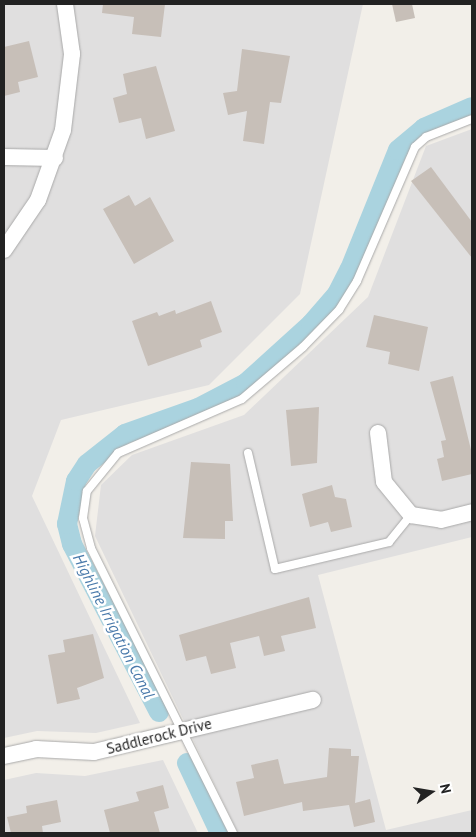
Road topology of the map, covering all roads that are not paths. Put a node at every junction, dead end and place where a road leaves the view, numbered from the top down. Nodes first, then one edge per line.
1 (65, 4) edge
2 (472, 119) edge
3 (4, 157) edge
4 (55, 158) junction
5 (4, 250) edge
6 (378, 433) dead end
7 (248, 453) dead end
8 (472, 512) edge
9 (411, 515) junction
10 (313, 700) dead end
11 (182, 730) junction
12 (4, 756) edge
13 (233, 833) edge

1 - 4 street
2 - 11 lane
3 - 4 street
4 - 5 street
6 - 9 street
7 - 9 lane
8 - 9 street
10 - 11 street, Saddlerock Drive
11 - 12 street, Saddlerock Drive
11 - 13 lane

